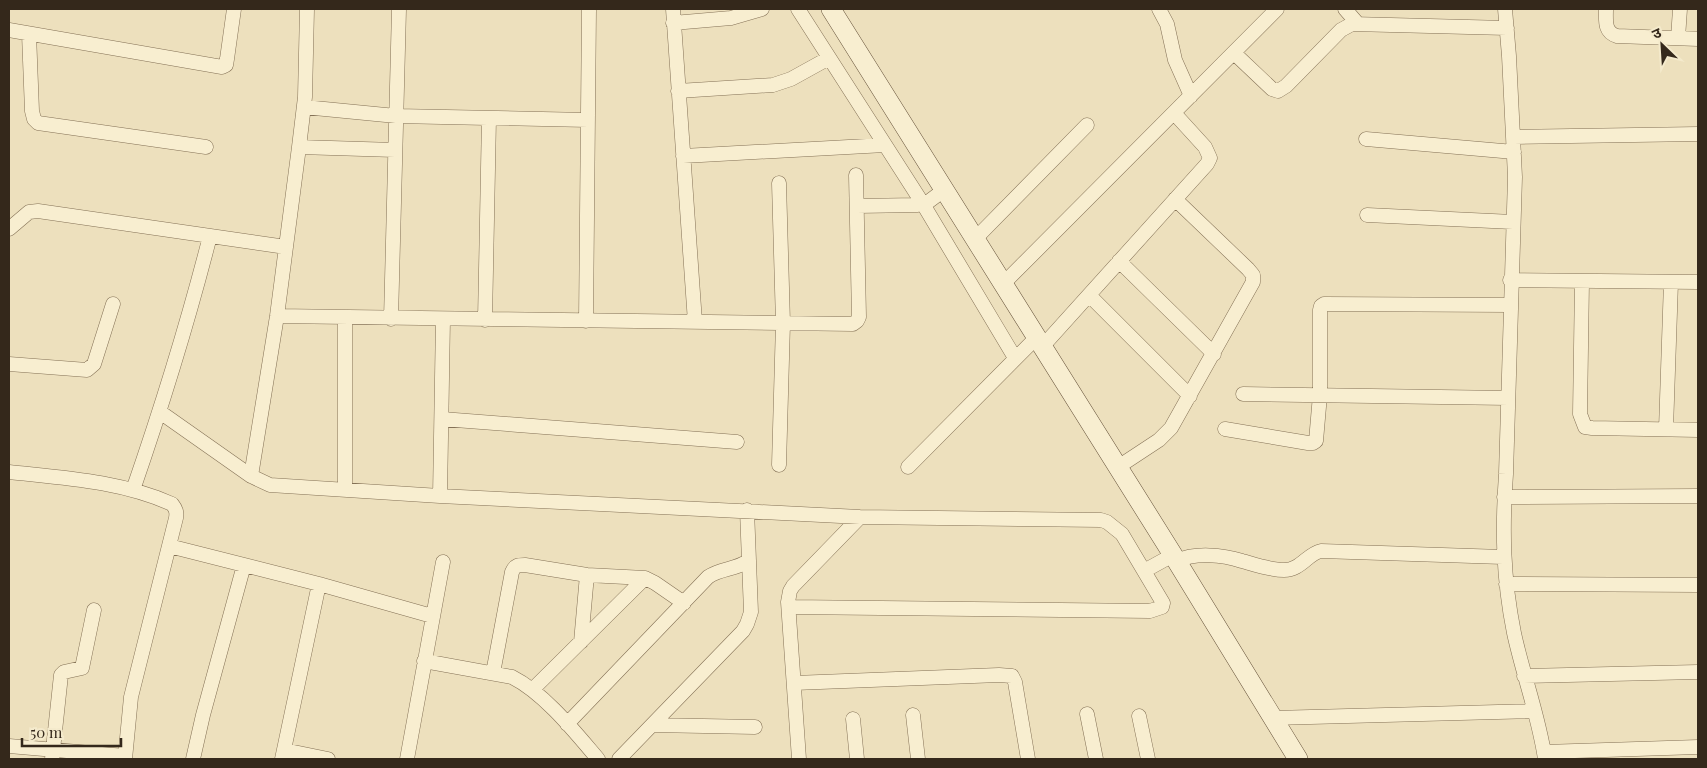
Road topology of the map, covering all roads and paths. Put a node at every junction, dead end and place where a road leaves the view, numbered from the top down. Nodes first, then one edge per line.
1 (234, 9) edge
2 (307, 9) edge
3 (399, 9) edge
4 (589, 9) edge
5 (673, 9) edge
6 (762, 9) edge
7 (798, 9) edge
8 (831, 9) edge
9 (1159, 9) edge
10 (1278, 9) edge
11 (1345, 9) edge
12 (1505, 9) edge
13 (1606, 9) edge
14 (1680, 9) edge
15 (674, 24) junction
16 (1358, 24) junction
17 (1506, 28) junction
18 (9, 30) edge
19 (29, 34) junction
20 (1678, 38) junction
21 (1698, 39) edge
22 (1234, 53) junction
23 (830, 58) junction
24 (678, 91) junction
25 (1191, 96) junction
26 (304, 108) junction
27 (1174, 113) junction
28 (396, 116) junction
29 (490, 118) junction
30 (588, 120) junction
31 (1087, 125) dead end
32 (1698, 134) edge
33 (1514, 137) junction
34 (1366, 139) dead end
35 (885, 145) junction
36 (206, 146) dead end
37 (300, 147) junction
38 (396, 150) junction
39 (1514, 152) junction
40 (683, 156) junction
41 (856, 175) dead end
42 (778, 183) dead end
43 (933, 197) junction
44 (1175, 199) junction
45 (857, 206) junction
46 (1367, 215) dead end
47 (1513, 222) junction
48 (9, 229) edge
49 (210, 236) junction
50 (975, 239) junction
51 (286, 247) junction
52 (1119, 261) junction
53 (1510, 280) junction
54 (1582, 281) junction
55 (1671, 282) junction
56 (1698, 282) edge
57 (1004, 284) junction
58 (1089, 295) junction
59 (113, 304) dead end
60 (1510, 305) junction
61 (277, 316) junction
62 (345, 318) junction
63 (391, 319) junction
64 (443, 319) junction
65 (485, 320) junction
66 (586, 321) junction
67 (695, 322) junction
68 (783, 323) junction
69 (1030, 347) junction
70 (1214, 354) junction
71 (9, 364) edge
72 (1243, 394) dead end
73 (1320, 395) junction
74 (1190, 396) junction
75 (1508, 398) junction
76 (160, 412) junction
77 (442, 419) junction
78 (1225, 428) dead end
79 (1666, 429) junction
80 (1698, 430) edge
81 (737, 442) dead end
82 (779, 465) dead end
83 (908, 467) dead end
84 (1118, 467) junction
85 (9, 472) edge
86 (251, 476) junction
87 (132, 490) junction
88 (345, 490) junction
89 (440, 496) junction
90 (1504, 496) junction
91 (1698, 496) edge
92 (747, 510) junction
93 (860, 517) junction
94 (168, 546) junction
95 (1503, 557) junction
96 (1172, 558) junction
97 (748, 561) junction
98 (443, 562) dead end
99 (244, 565) junction
100 (1148, 569) junction
101 (587, 574) junction
102 (645, 578) junction
103 (319, 584) junction
104 (1506, 584) junction
105 (1698, 585) edge
106 (684, 603) junction
107 (789, 607) junction
108 (94, 610) dead end
109 (432, 616) junction
110 (581, 642) junction
111 (424, 661) junction
112 (1698, 672) edge
113 (493, 673) junction
114 (1524, 676) junction
115 (794, 683) junction
116 (533, 689) junction
117 (1534, 711) junction
118 (1086, 714) dead end
119 (914, 715) dead end
120 (1139, 716) dead end
121 (1273, 718) junction
122 (853, 719) dead end
123 (567, 724) junction
124 (652, 724) junction
125 (755, 727) dead end
126 (9, 746) edge
127 (1689, 751) edge
128 (53, 754) edge
129 (1631, 754) edge
130 (284, 755) edge
131 (1544, 755) edge
132 (125, 758) edge
133 (194, 759) edge
134 (328, 759) edge
135 (407, 759) edge
136 (598, 759) edge
137 (619, 759) edge
138 (799, 759) edge
139 (857, 759) edge
140 (918, 759) edge
141 (1028, 759) edge
142 (1096, 759) edge
143 (1148, 759) edge
144 (1298, 759) edge

1 - 19 street
2 - 26 street
3 - 28 street
4 - 30 street
5 - 15 street
6 - 15 street
7 - 23 street
8 - 43 street
9 - 25 street
10 - 22 street
11 - 16 street
12 - 17 street
13 - 20 street
14 - 20 street
15 - 24 street
16 - 17 street
16 - 22 street
17 - 33 street
18 - 19 street
19 - 36 street
20 - 21 street
22 - 25 street
23 - 24 street
23 - 35 street
24 - 40 street
25 - 27 street
26 - 28 street
26 - 37 street
27 - 44 street
27 - 57 street
28 - 29 street
28 - 38 street
29 - 30 street
29 - 65 street
30 - 66 street
31 - 50 street
32 - 33 street
33 - 39 street
34 - 39 street
35 - 40 street
35 - 43 street
37 - 38 street
37 - 51 street
38 - 63 street
39 - 47 street
40 - 67 street
41 - 45 street
42 - 68 street
43 - 45 street
43 - 50 street
43 - 69 street
44 - 52 street
44 - 70 street
45 - 68 street
46 - 47 street
47 - 53 street
48 - 49 street
49 - 51 street
49 - 76 street
50 - 57 street
51 - 61 street
52 - 58 street
52 - 70 street
53 - 54 street
53 - 60 street
54 - 55 street
54 - 79 street
55 - 56 street
55 - 79 street
57 - 69 street
58 - 69 street
58 - 74 street
59 - 71 street
60 - 73 street
60 - 75 street
61 - 62 street
61 - 86 street
62 - 63 street
62 - 88 street
63 - 64 street
64 - 65 street
64 - 77 street
65 - 66 street
66 - 67 street
67 - 68 street
68 - 82 street
69 - 83 street
69 - 84 street
70 - 74 street
72 - 73 street
73 - 75 street
73 - 78 street
74 - 84 street
75 - 90 street
76 - 86 street
76 - 87 street
77 - 81 street
77 - 89 street
79 - 80 street
84 - 96 street
85 - 87 street
86 - 88 street
87 - 94 street
88 - 89 street
89 - 92 street
90 - 91 street
90 - 95 street
92 - 93 street
92 - 97 street
93 - 100 street
93 - 107 street
94 - 99 street
94 - 132 street
95 - 96 street
95 - 104 street
96 - 100 street
96 - 121 street
97 - 106 street
97 - 124 street
98 - 109 street
99 - 103 street
99 - 133 street
100 - 107 street
101 - 102 street
101 - 110 street
101 - 113 street
102 - 106 street
102 - 110 street
103 - 109 street
103 - 130 street
104 - 105 street
104 - 114 street
106 - 123 street
107 - 115 street
108 - 128 street
109 - 111 street
110 - 116 street
111 - 113 street
111 - 135 street
112 - 114 street
113 - 116 street
114 - 117 street
115 - 138 street
115 - 141 street
116 - 123 street
117 - 121 street
117 - 131 street
118 - 142 street
119 - 140 street
120 - 143 street
121 - 144 street
122 - 139 street
123 - 136 street
124 - 125 street
124 - 137 street
126 - 128 street
127 - 129 street
128 - 132 street
129 - 131 street
130 - 134 street

